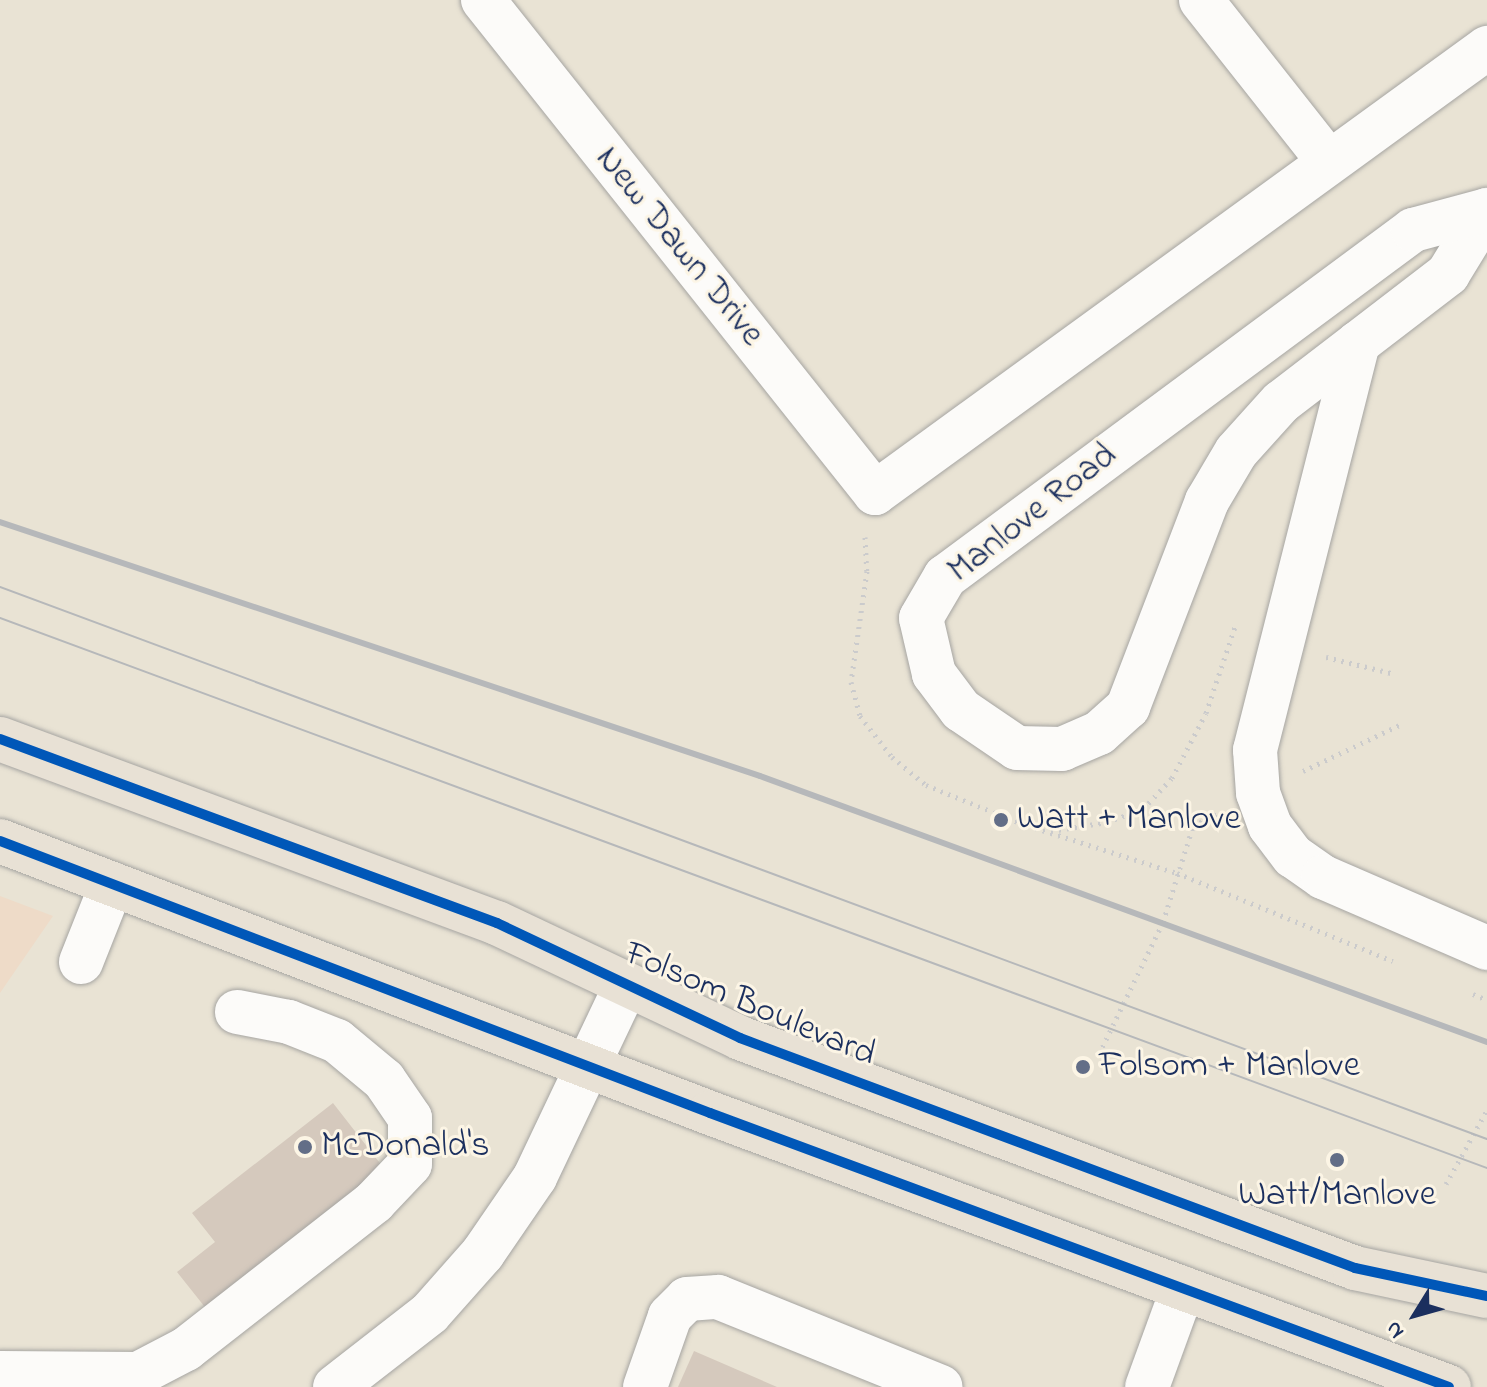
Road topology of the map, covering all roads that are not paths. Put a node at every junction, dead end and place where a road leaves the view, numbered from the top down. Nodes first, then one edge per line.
1 (483, 0) edge
2 (1201, 0) edge
3 (1487, 48) edge
4 (1329, 162) junction
5 (1487, 210) edge
6 (1358, 343) junction
7 (7, 745) edge
8 (0, 841) edge
9 (112, 884) junction
10 (1487, 948) edge
11 (81, 962) dead end
12 (626, 985) junction
13 (237, 1012) dead end
14 (590, 1068) junction
15 (1183, 1288) junction
16 (1487, 1296) edge
17 (0, 1373) edge
18 (369, 1381) edge
19 (1435, 1385) edge
20 (645, 1387) edge
21 (941, 1387) edge
22 (1147, 1387) edge

1 - 4 street, New Dawn Drive
2 - 4 street
3 - 4 street
5 - 6 street, Manlove Road
5 - 6 street, Manlove Road
6 - 10 street
7 - 12 main road, Folsom Boulevard
8 - 9 main road
9 - 11 street
9 - 14 main road
12 - 14 street
12 - 16 main road, Folsom Boulevard
13 - 17 street
14 - 15 main road
14 - 18 street
15 - 19 main road
15 - 22 street
20 - 21 street

